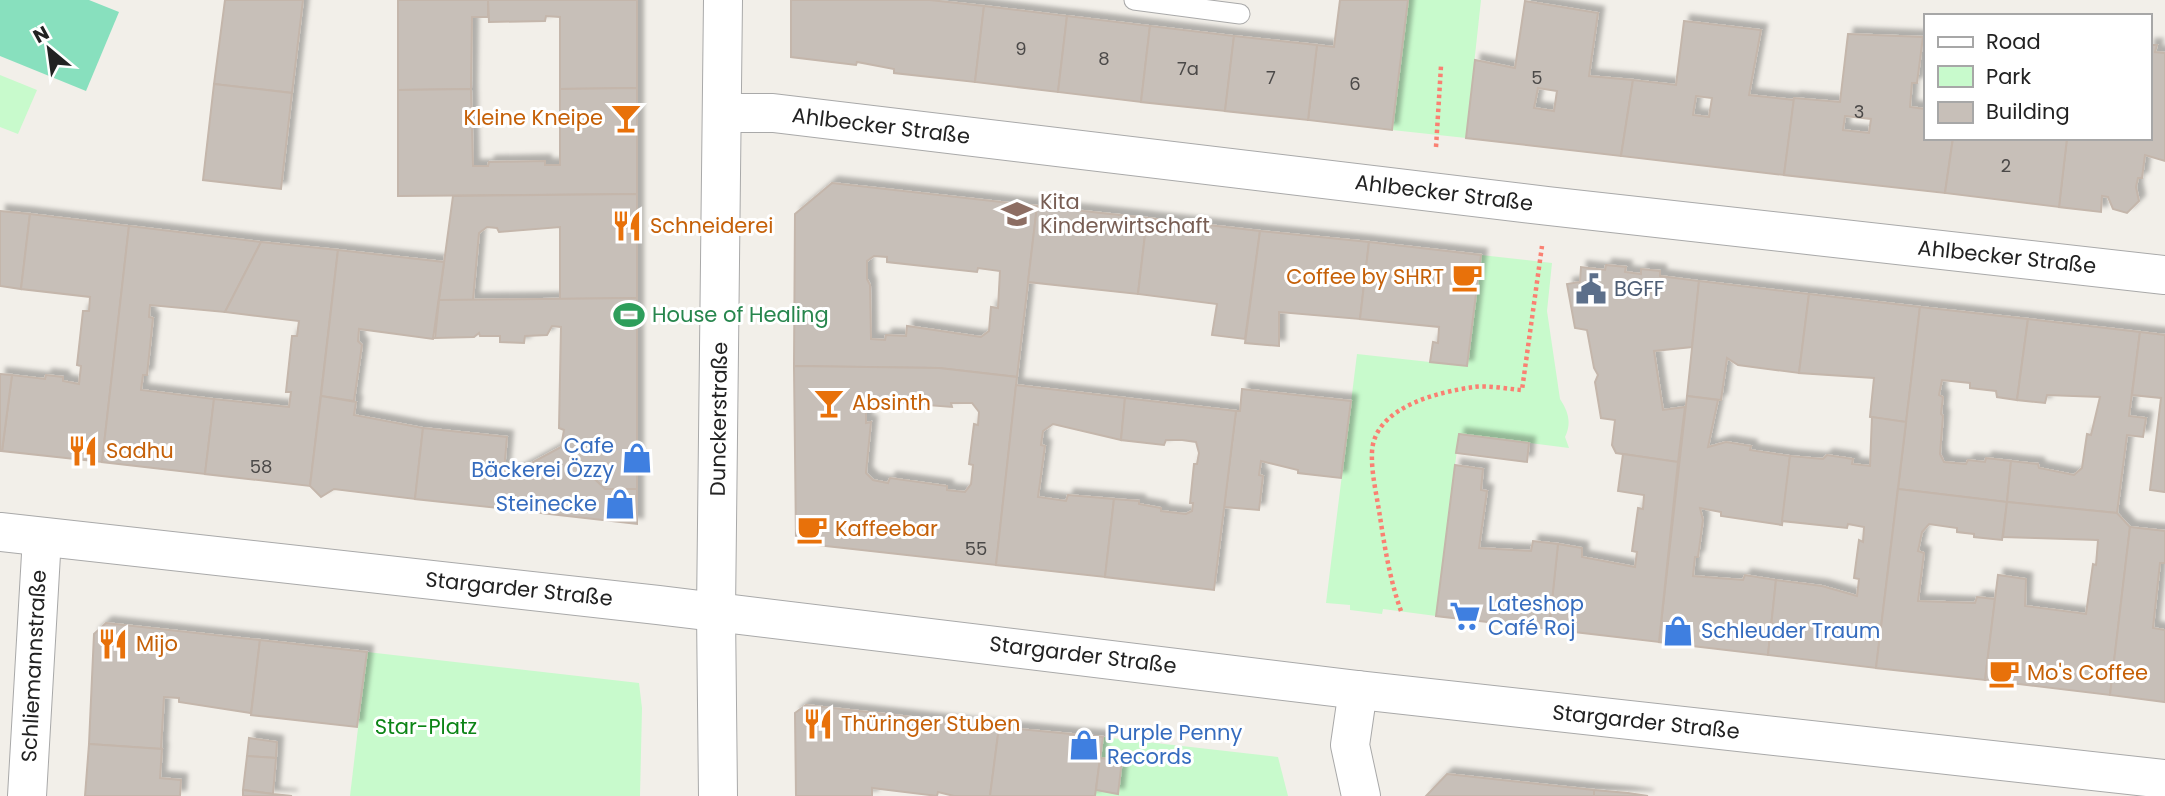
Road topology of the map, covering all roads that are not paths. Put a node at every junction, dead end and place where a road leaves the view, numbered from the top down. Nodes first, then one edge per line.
1 (723, 0) edge
2 (1134, 0) edge
3 (1240, 14) dead end
4 (723, 113) junction
5 (2165, 275) edge
6 (0, 532) edge
7 (42, 537) junction
8 (716, 612) junction
9 (1358, 690) junction
10 (2165, 779) edge
11 (27, 796) edge
12 (718, 796) edge
13 (1361, 796) edge

1 - 4 street, Dunckerstraße
2 - 3 lane
4 - 5 street, Ahlbecker Straße
4 - 8 street, Dunckerstraße
6 - 7 street, Stargarder Straße
7 - 8 street, Stargarder Straße
7 - 11 street, Schliemannstraße
8 - 9 street, Stargarder Straße
8 - 12 street, Dunckerstraße
9 - 10 street, Stargarder Straße
9 - 13 street

